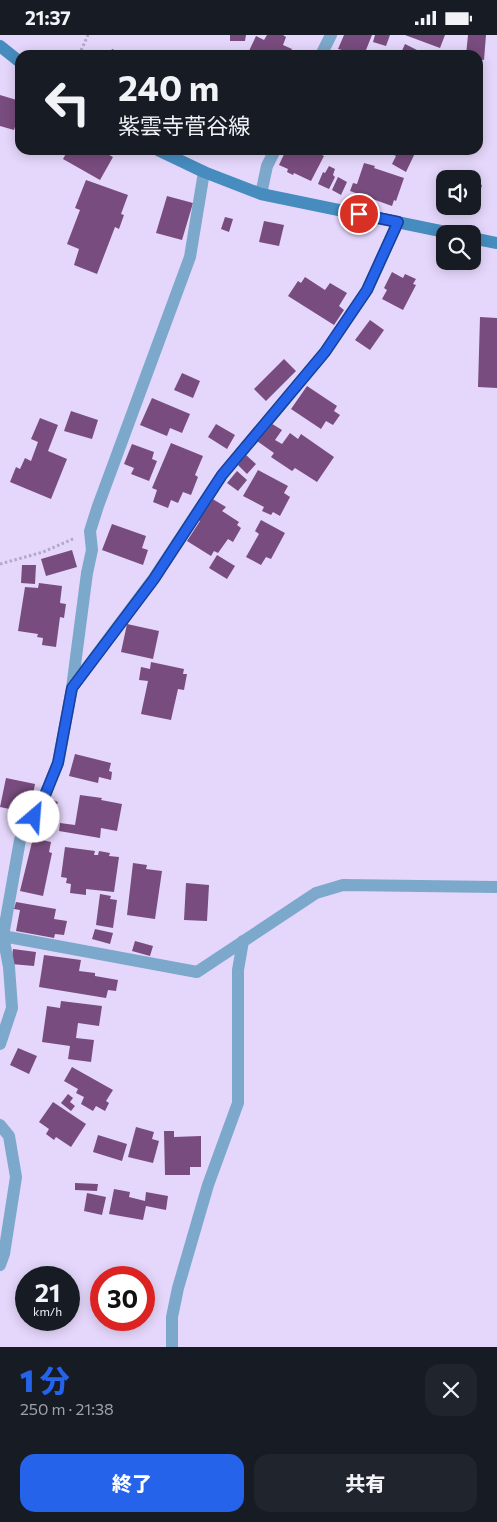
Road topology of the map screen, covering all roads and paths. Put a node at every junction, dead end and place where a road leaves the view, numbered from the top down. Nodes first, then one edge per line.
1 (88, 35) edge
2 (331, 35) edge
3 (0, 46) edge
4 (81, 50) edge
5 (324, 50) edge
6 (15, 58) edge
7 (168, 155) edge
8 (272, 155) edge
9 (204, 172) junction
10 (262, 194) junction
11 (398, 222) junction
12 (436, 230) edge
13 (481, 240) edge
14 (497, 243) edge
15 (90, 531) junction
16 (0, 564) edge
17 (72, 688) junction
18 (497, 887) edge
19 (3, 936) junction
20 (243, 941) junction
21 (0, 1044) edge
22 (0, 1125) edge
23 (0, 1265) edge
24 (172, 1347) edge

1 - 4 path
2 - 5 street
3 - 6 main road
7 - 9 main road
8 - 10 street
9 - 10 main road
9 - 15 street
10 - 11 main road
11 - 12 main road
11 - 17 street
13 - 14 main road
15 - 16 path
15 - 17 street
17 - 19 street
18 - 20 street
19 - 20 street
19 - 21 street
20 - 24 street
22 - 23 street

